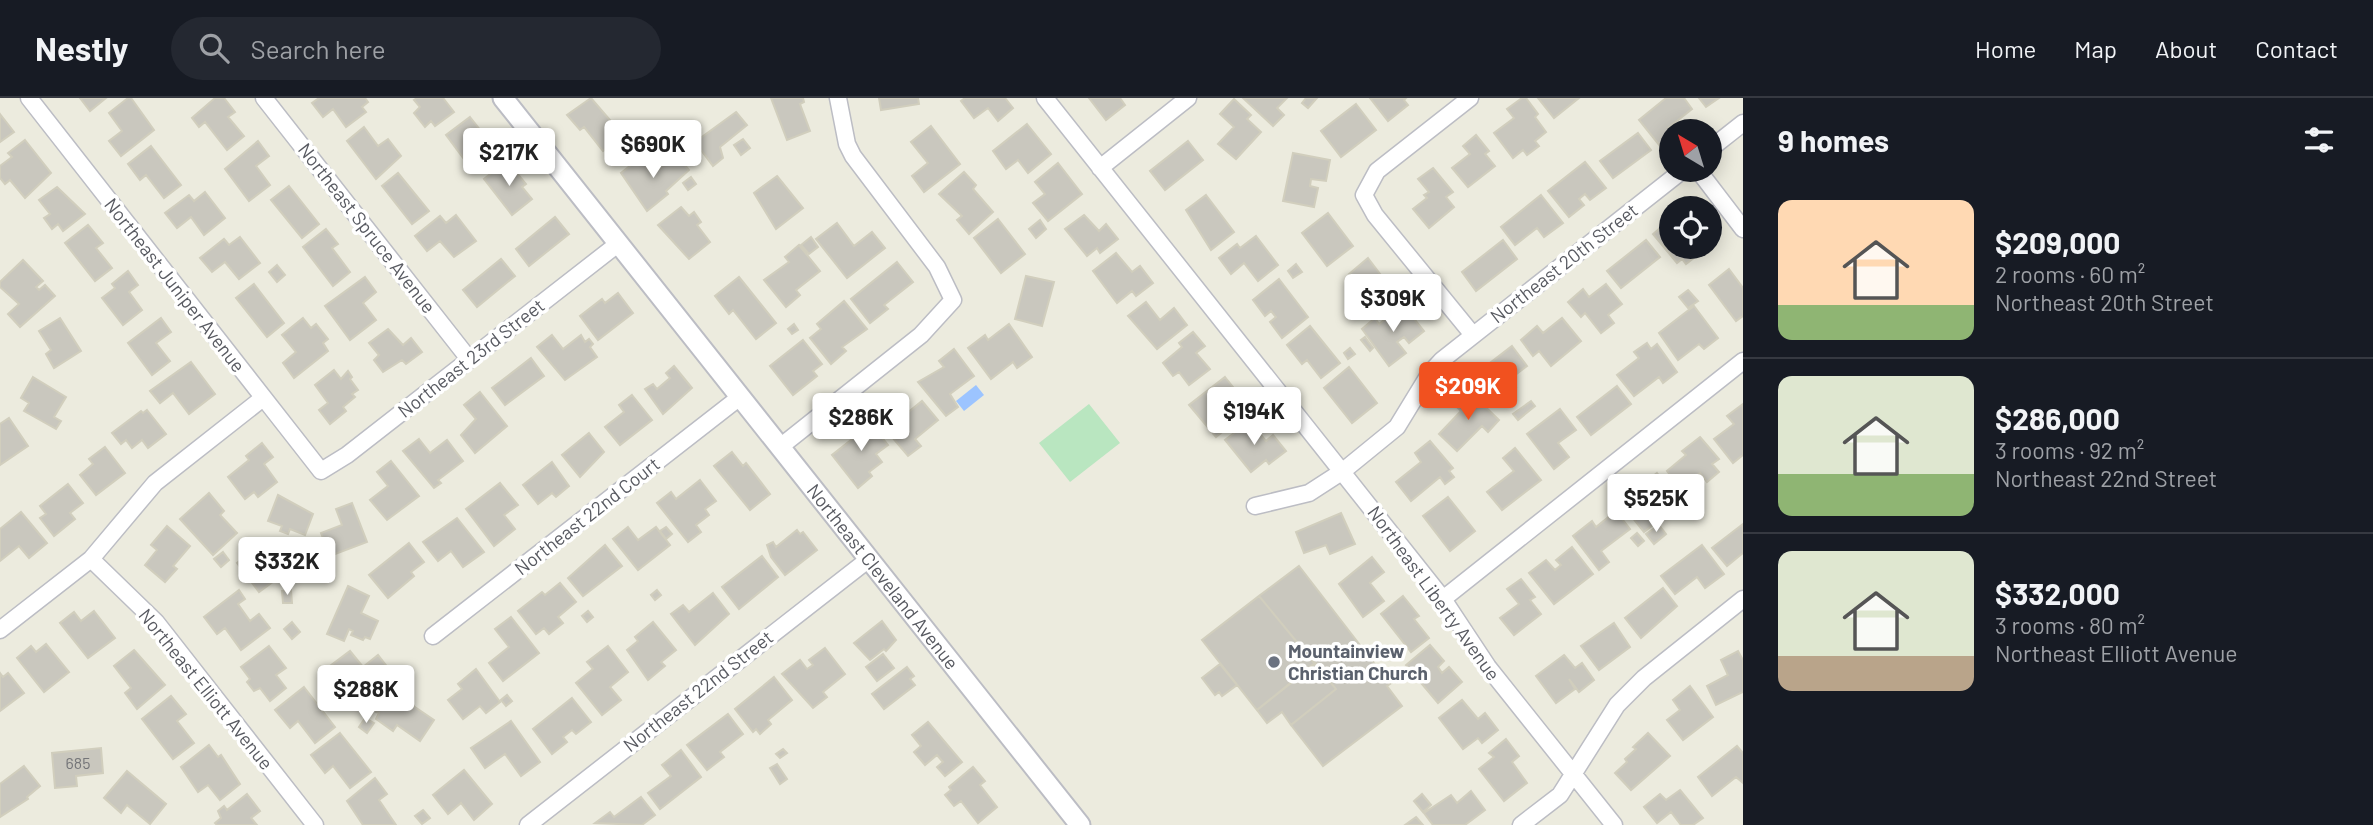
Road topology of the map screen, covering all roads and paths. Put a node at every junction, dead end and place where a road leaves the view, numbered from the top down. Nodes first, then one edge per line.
1 (29, 98) edge
2 (264, 98) edge
3 (503, 98) edge
4 (838, 98) edge
5 (1045, 98) edge
6 (1188, 98) edge
7 (1470, 98) edge
8 (1743, 123) edge
9 (1722, 140) edge
10 (1100, 168) junction
11 (1668, 182) edge
12 (1707, 182) edge
13 (1743, 229) edge
14 (619, 243) junction
15 (1473, 335) junction
16 (469, 359) junction
17 (1743, 361) edge
18 (740, 397) junction
19 (262, 398) junction
20 (780, 447) junction
21 (321, 471) joint
22 (1343, 471) junction
23 (1255, 506) dead end
24 (91, 559) junction
25 (869, 559) junction
26 (1443, 599) junction
27 (1743, 599) edge
28 (0, 630) edge
29 (433, 636) dead end
30 (1573, 776) junction
31 (315, 825) edge
32 (528, 825) edge
33 (1080, 825) edge
34 (1521, 825) edge
35 (1614, 825) edge

1 - 19 street, Northeast Juniper Avenue
2 - 16 street, Northeast Spruce Avenue
3 - 14 street, Northeast Cleveland Avenue
4 - 20 street
5 - 10 street, Northeast Liberty Avenue
6 - 10 street
7 - 15 street
8 - 9 street
10 - 22 street, Northeast Liberty Avenue
11 - 15 street, Northeast 20th Street
12 - 13 street
14 - 16 street, Northeast 23rd Street
14 - 18 street, Northeast Cleveland Avenue
15 - 22 street, Northeast 20th Street
16 - 21 street, Northeast 23rd Street
17 - 26 street
18 - 20 street, Northeast Cleveland Avenue
18 - 29 street, Northeast 22nd Court
19 - 21 street, Northeast Juniper Avenue
19 - 24 street
20 - 25 street, Northeast Cleveland Avenue
22 - 23 street, Northeast 20th Street
22 - 26 street, Northeast Liberty Avenue
24 - 28 street
24 - 31 street, Northeast Elliott Avenue
25 - 32 street, Northeast 22nd Street
25 - 33 street, Northeast Cleveland Avenue
26 - 30 street, Northeast Liberty Avenue
27 - 30 street
30 - 34 street
30 - 35 street, Northeast Liberty Avenue

